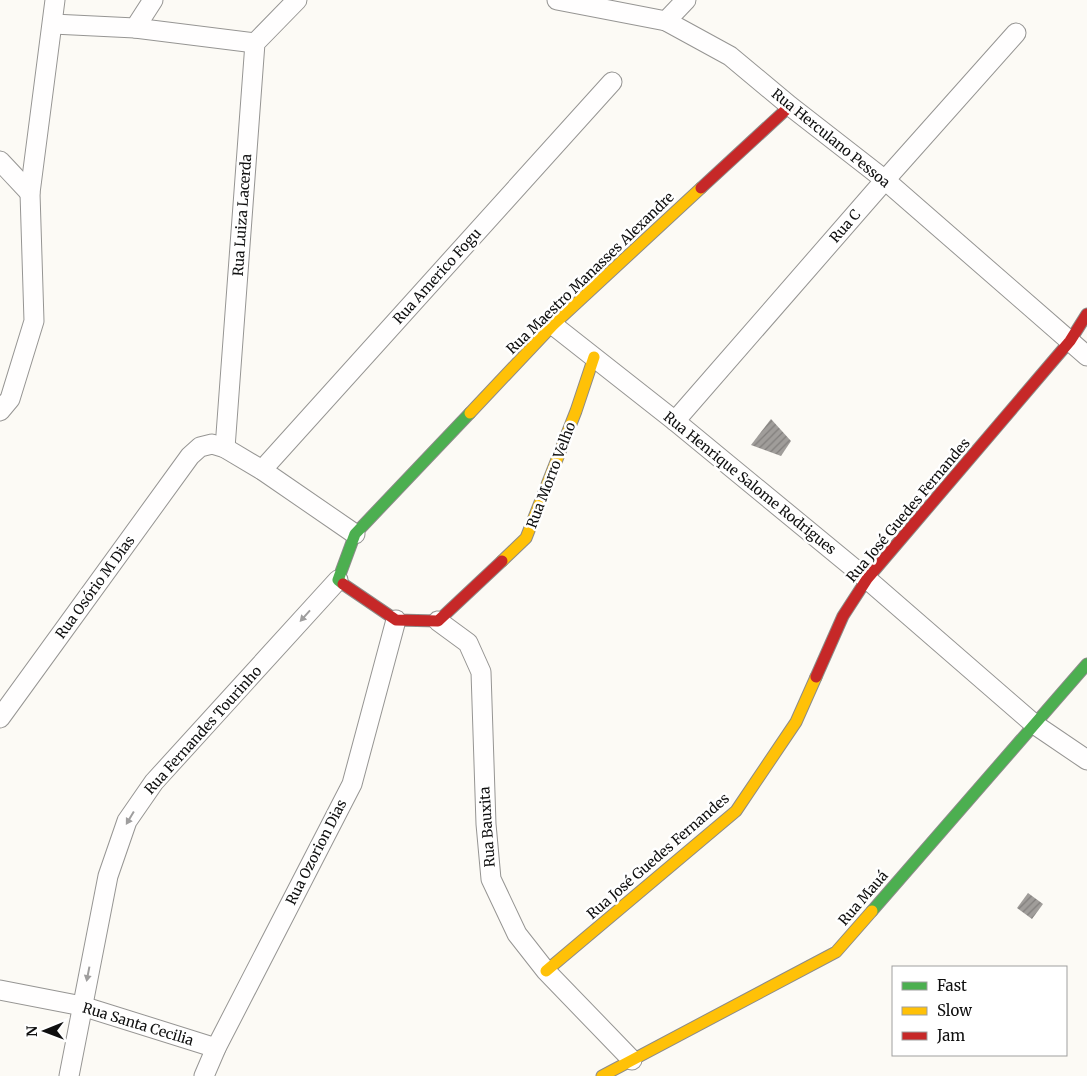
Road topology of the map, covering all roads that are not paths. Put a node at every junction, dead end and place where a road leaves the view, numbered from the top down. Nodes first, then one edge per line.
1 (55, 0) edge
2 (152, 0) edge
3 (297, 0) edge
4 (557, 0) edge
5 (686, 0) edge
6 (666, 21) junction
7 (53, 24) junction
8 (135, 28) junction
9 (1016, 32) dead end
10 (255, 43) junction
11 (612, 82) dead end
12 (790, 106) junction
13 (0, 161) edge
14 (885, 180) junction
15 (30, 193) junction
16 (1087, 314) edge
17 (553, 325) junction
18 (1070, 341) junction
19 (1087, 356) edge
20 (594, 357) junction
21 (0, 410) edge
22 (675, 421) junction
23 (225, 448) junction
24 (262, 470) junction
25 (355, 534) junction
26 (867, 579) junction
27 (338, 580) junction
28 (396, 620) junction
29 (438, 621) junction
30 (1087, 664) edge
31 (0, 718) edge
32 (1034, 724) junction
33 (1087, 760) edge
34 (546, 971) junction
35 (0, 990) edge
36 (82, 1006) junction
37 (216, 1048) junction
38 (632, 1060) junction
39 (208, 1075) edge
40 (69, 1076) edge
41 (602, 1076) edge

1 - 7 street
2 - 8 street
3 - 10 street
4 - 6 street, Rua Herculano Pessoa
5 - 6 street
6 - 12 street, Rua Herculano Pessoa
7 - 8 street
7 - 15 street
8 - 10 street
9 - 14 street, Rua C
10 - 23 street, Rua Luiza Lacerda
11 - 24 street, Rua Americo Fogu
12 - 14 street, Rua Herculano Pessoa
12 - 17 street, Rua Maestro Manasses Alexandre
13 - 15 street
14 - 18 street, Rua Herculano Pessoa
14 - 22 street, Rua C
15 - 21 street
16 - 18 street, Rua José Guedes Fernandes
17 - 20 street, Rua Henrique Salome Rodrigues
17 - 25 street, Rua Maestro Manasses Alexandre
18 - 19 street, Rua Herculano Pessoa
18 - 26 street, Rua José Guedes Fernandes
20 - 22 street, Rua Henrique Salome Rodrigues
20 - 29 street, Rua Morro Velho
22 - 26 street, Rua Henrique Salome Rodrigues
23 - 24 street
23 - 31 street, Rua Osório M Dias
24 - 25 street
25 - 27 street
26 - 32 street, Rua Henrique Salome Rodrigues
26 - 34 street, Rua José Guedes Fernandes
27 - 28 street
27 -> 36 street, Rua Fernandes Tourinho
28 - 29 street
28 - 37 street, Rua Ozorion Dias
29 - 34 street, Rua Bauxita
30 - 32 street, Rua Mauá
32 - 33 street, Rua Henrique Salome Rodrigues
32 - 38 street, Rua Mauá
34 - 38 street, Rua Bauxita
35 - 36 street, Rua Santa Cecilia
36 - 37 street, Rua Santa Cecilia
36 - 40 street, Rua Fernandes Tourinho
37 - 39 street, Rua Ozorion Dias
38 - 41 street, Rua Mauá

